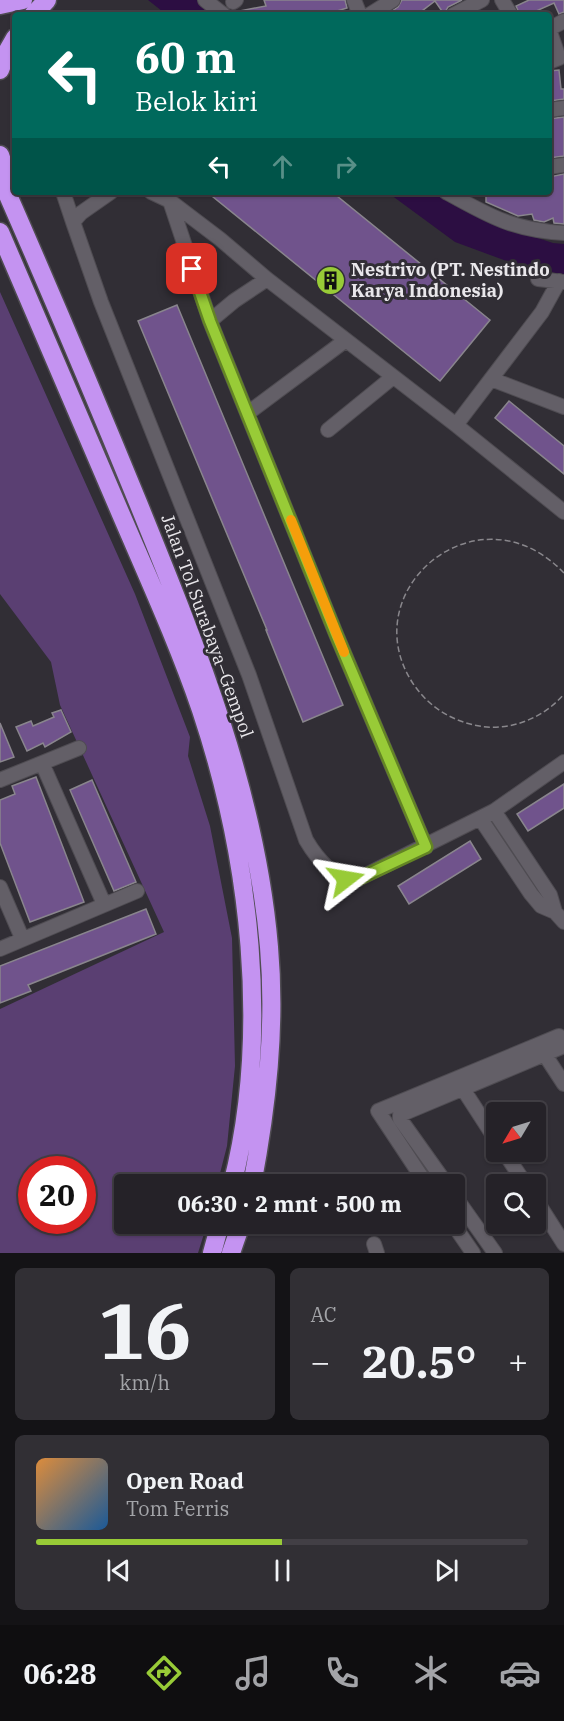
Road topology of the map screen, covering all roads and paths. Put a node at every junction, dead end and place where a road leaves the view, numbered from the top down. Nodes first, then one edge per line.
1 (22, 0) edge
2 (47, 0) edge
3 (205, 0) edge
4 (393, 0) edge
5 (482, 0) edge
6 (0, 5) edge
7 (36, 12) edge
8 (220, 12) edge
9 (374, 12) edge
10 (459, 12) edge
11 (552, 34) edge
12 (12, 43) edge
13 (552, 61) edge
14 (0, 70) edge
15 (0, 155) edge
16 (0, 177) edge
17 (12, 190) edge
18 (14, 195) edge
19 (64, 195) edge
20 (107, 195) edge
21 (157, 195) edge
22 (451, 195) edge
23 (170, 201) junction
24 (73, 222) junction
25 (0, 232) edge
26 (564, 234) edge
27 (33, 252) junction
28 (267, 279) junction
29 (538, 279) dead end
30 (561, 282) edge
31 (210, 321) junction
32 (346, 340) junction
33 (393, 377) junction
34 (491, 379) junction
35 (564, 407) edge
36 (248, 413) junction
37 (456, 425) junction
38 (328, 430) dead end
39 (564, 512) edge
40 (564, 573) edge
41 (564, 694) edge
42 (80, 748) dead end
43 (564, 762) edge
44 (42, 763) junction
45 (0, 780) edge
46 (494, 811) junction
47 (480, 818) junction
48 (426, 847) junction
49 (0, 887) edge
50 (137, 891) dead end
51 (104, 904) junction
52 (559, 917) edge
53 (22, 938) junction
54 (0, 950) edge
55 (564, 1046) edge
56 (545, 1055) junction
57 (564, 1084) edge
58 (463, 1089) junction
59 (486, 1125) edge
60 (234, 1174) edge
61 (254, 1174) edge
62 (420, 1174) edge
63 (440, 1174) edge
64 (465, 1211) edge
65 (546, 1216) edge
66 (217, 1234) edge
67 (238, 1234) edge
68 (460, 1234) edge
69 (564, 1244) edge
70 (212, 1253) edge
71 (231, 1253) edge
72 (473, 1253) edge
73 (495, 1253) edge

1 - 6 highway
2 - 7 highway
3 - 8 street
4 - 9 street
5 - 10 street
11 - 13 street
12 - 14 highway
15 - 17 highway
16 - 27 highway, Jalan Tol Surabaya–Gempol
18 - 27 highway
19 - 24 street
20 - 24 street
21 - 23 street
22 - 26 street
23 - 28 street
23 - 31 street
24 - 48 street
25 - 60 highway, Jalan Tol Surabaya–Gempol
27 - 61 highway, Jalan Tol Surabaya–Gempol
28 - 31 street
28 - 32 street
29 - 30 street
30 - 34 street
31 - 36 street
32 - 33 street
32 - 36 street
33 - 37 street
33 - 38 street
34 - 35 street
34 - 37 street
36 - 48 street
37 - 39 street
40 - 41 path
42 - 44 street
43 - 46 street
44 - 45 street
44 - 51 street
46 - 47 street
46 - 52 street
47 - 48 street
47 - 52 street
49 - 53 street
50 - 51 street
51 - 53 street
53 - 54 street
55 - 56 street
55 - 62 street
56 - 57 street
56 - 58 street
58 - 59 street
58 - 63 street
64 - 73 street
65 - 69 street
66 - 70 highway
67 - 71 highway
68 - 72 street

